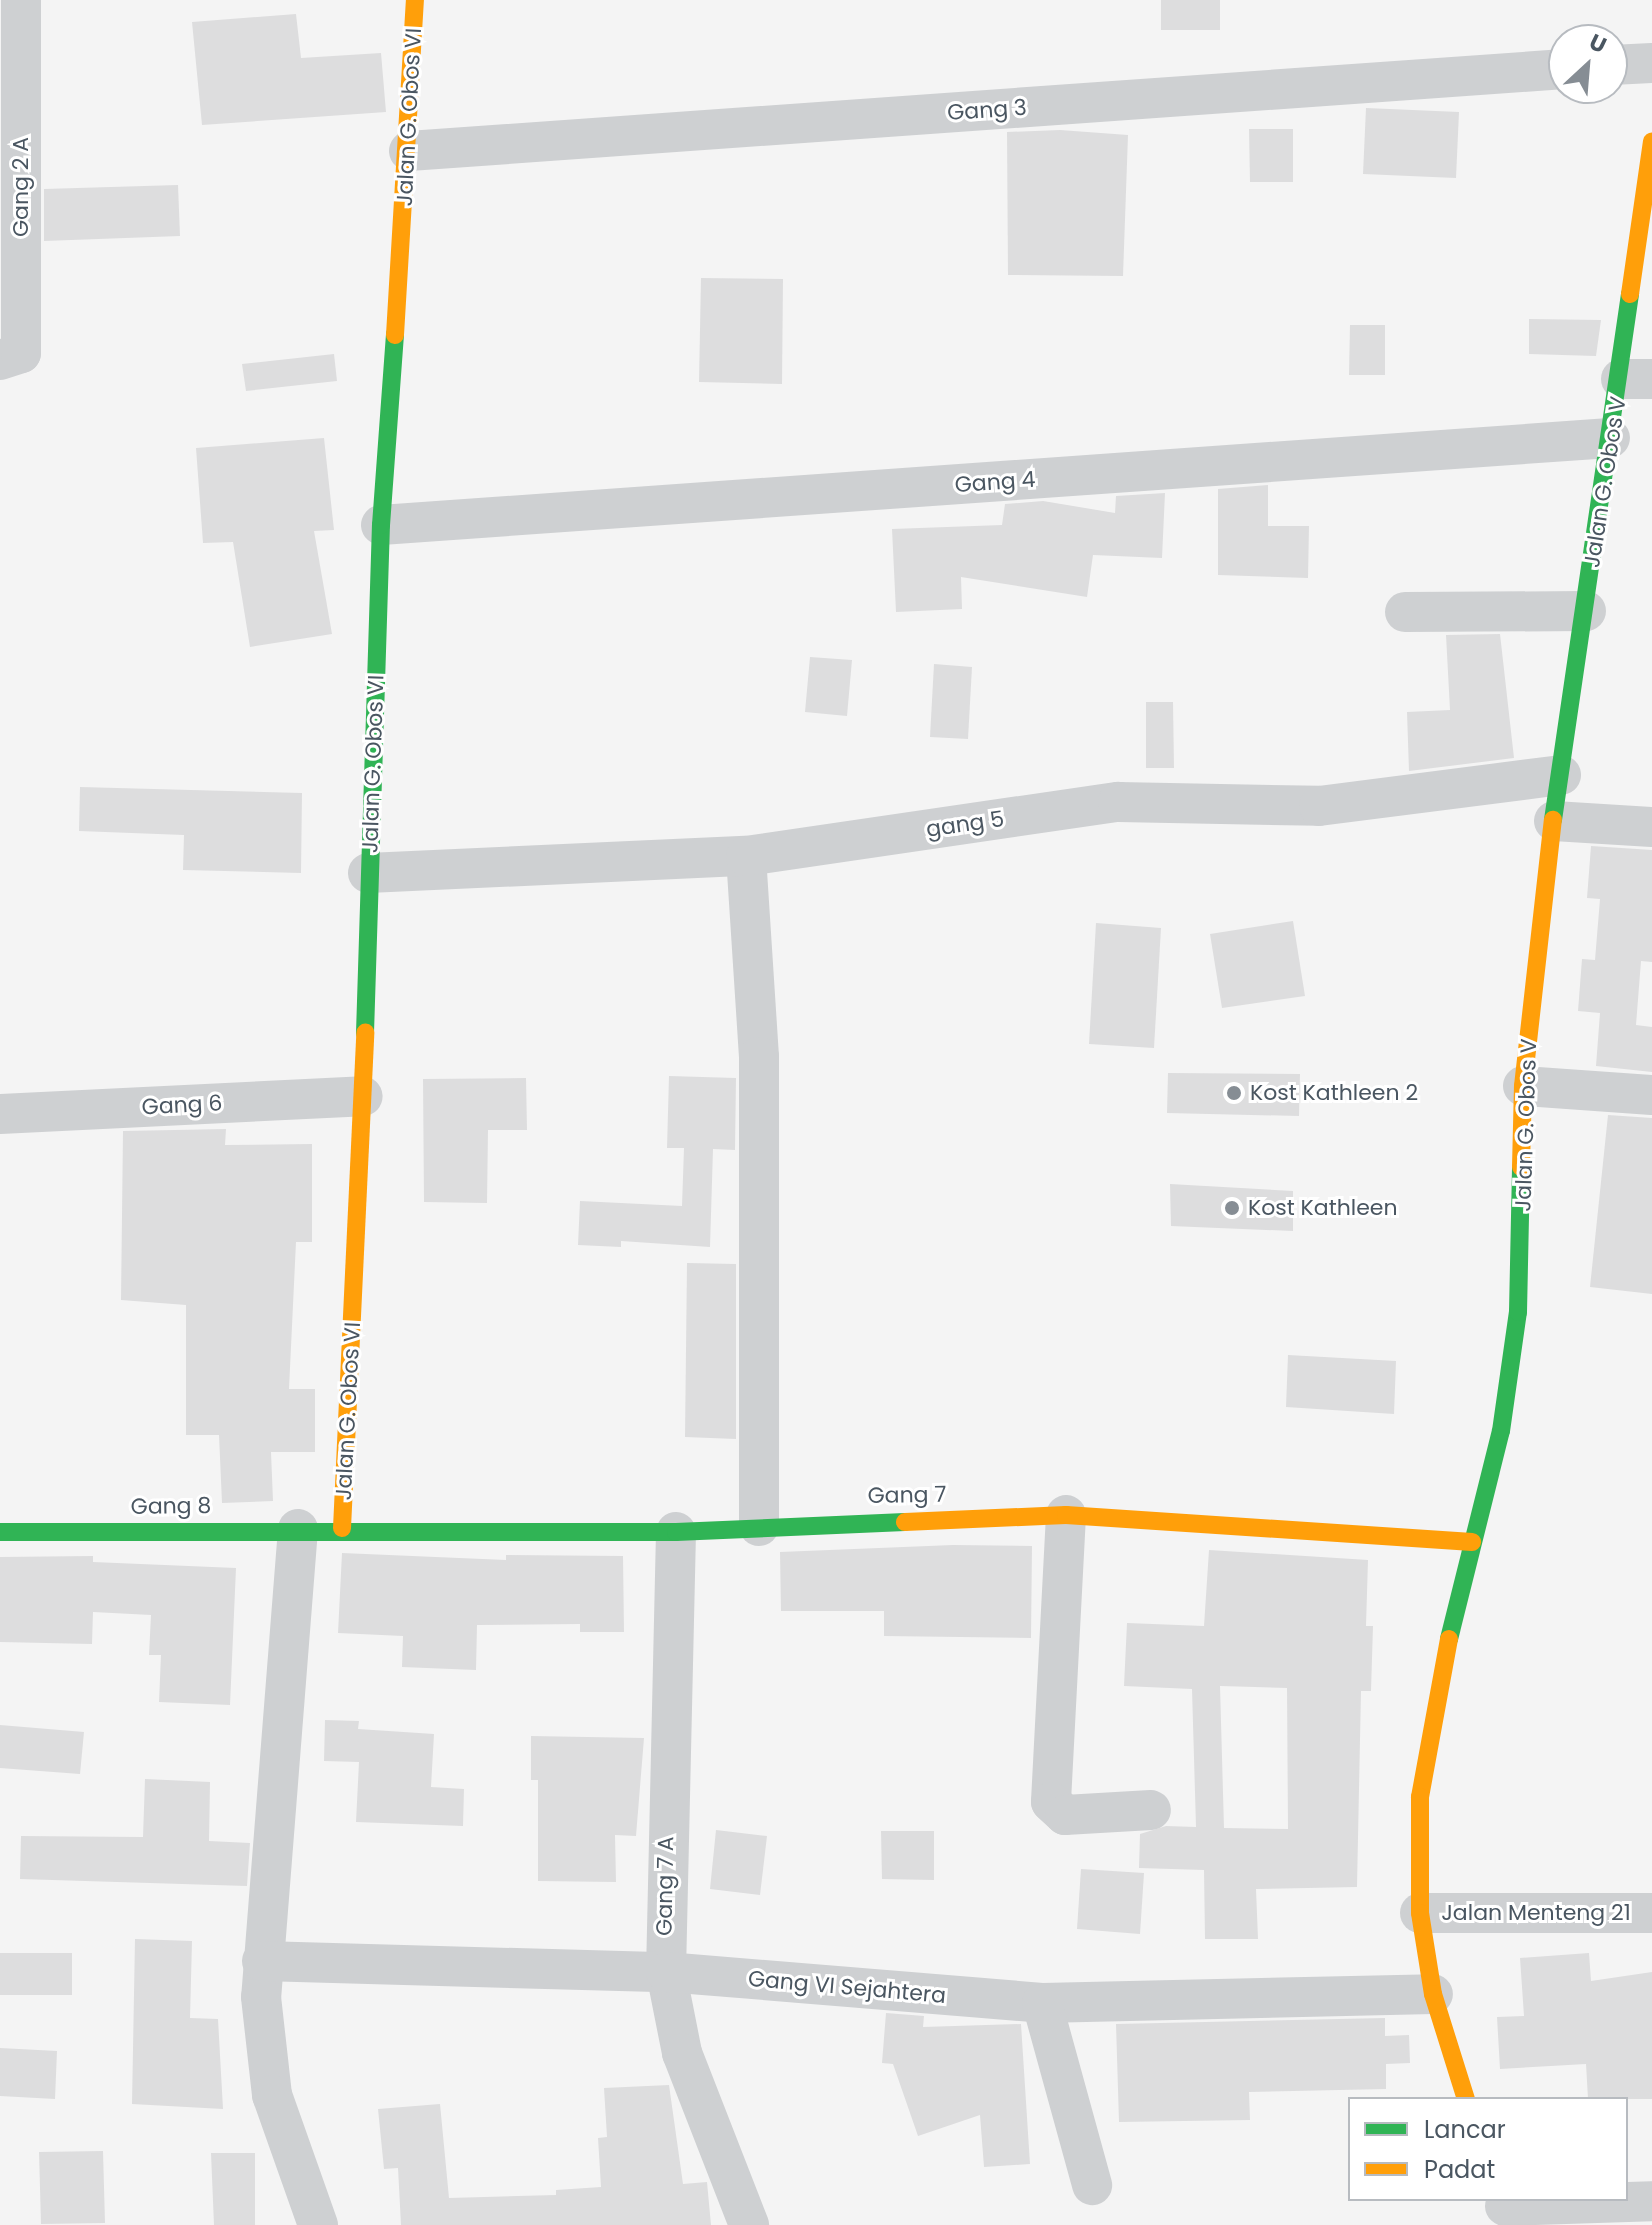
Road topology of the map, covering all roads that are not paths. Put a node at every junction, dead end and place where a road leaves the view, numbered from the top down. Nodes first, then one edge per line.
1 (21, 0) edge
2 (415, 0) edge
3 (1652, 63) edge
4 (1628, 64) edge
5 (1548, 70) edge
6 (1652, 142) edge
7 (409, 151) junction
8 (0, 360) edge
9 (1636, 379) edge
10 (1610, 438) junction
11 (381, 525) junction
12 (1586, 611) junction
13 (1405, 612) dead end
14 (1561, 775) junction
15 (1554, 821) junction
16 (1652, 827) edge
17 (746, 856) junction
18 (368, 873) junction
19 (1523, 1086) junction
20 (1652, 1095) edge
21 (363, 1096) junction
22 (0, 1114) edge
23 (1066, 1515) junction
24 (759, 1526) junction
25 (342, 1528) junction
26 (298, 1529) junction
27 (0, 1532) edge
28 (676, 1532) junction
29 (1472, 1542) junction
30 (1151, 1810) dead end
31 (1420, 1913) junction
32 (1652, 1913) edge
33 (262, 1961) junction
34 (666, 1972) junction
35 (1433, 1994) junction
36 (1042, 2003) junction
37 (1465, 2097) edge
38 (1092, 2185) dead end
39 (1652, 2201) edge
40 (1506, 2210) edge
41 (318, 2225) edge
42 (749, 2225) edge

1 - 8 street, Gang 2 A
2 - 7 street, Jalan G. Obos VI
3 - 4 street
5 - 7 street, Gang 3
6 - 9 street, Jalan G. Obos V
7 - 11 street, Jalan G. Obos VI
9 - 10 street, Jalan G. Obos V
10 - 11 street, Gang 4
10 - 12 street, Jalan G. Obos V
11 - 18 street, Jalan G. Obos VI
12 - 13 street
12 - 14 street, Jalan G. Obos V
14 - 15 street, Jalan G. Obos V
14 - 17 street, gang 5
15 - 16 street
15 - 19 street, Jalan G. Obos V
17 - 18 street, gang 5
17 - 24 street
18 - 21 street, Jalan G. Obos VI
19 - 20 street
19 - 29 street, Jalan G. Obos V
21 - 22 street, Gang 6
21 - 25 street, Jalan G. Obos VI
23 - 24 street, Gang 7
23 - 29 street, Gang 7
23 - 30 street
24 - 28 street, Gang 7
25 - 26 street, Gang 8
25 - 28 street, Gang 7
26 - 27 street, Gang 8
26 - 33 street
28 - 34 street, Gang 7 A
29 - 31 street, Jalan G. Obos V
31 - 32 street, Jalan Menteng 21
31 - 35 street, Jalan G. Obos V
33 - 34 street, Gang VI Sejahtera
33 - 41 street
34 - 36 street, Gang VI Sejahtera
34 - 42 street, Gang 7 A
35 - 36 street, Gang VI Sejahtera
35 - 37 street, Jalan G. Obos V
36 - 38 street
39 - 40 street

